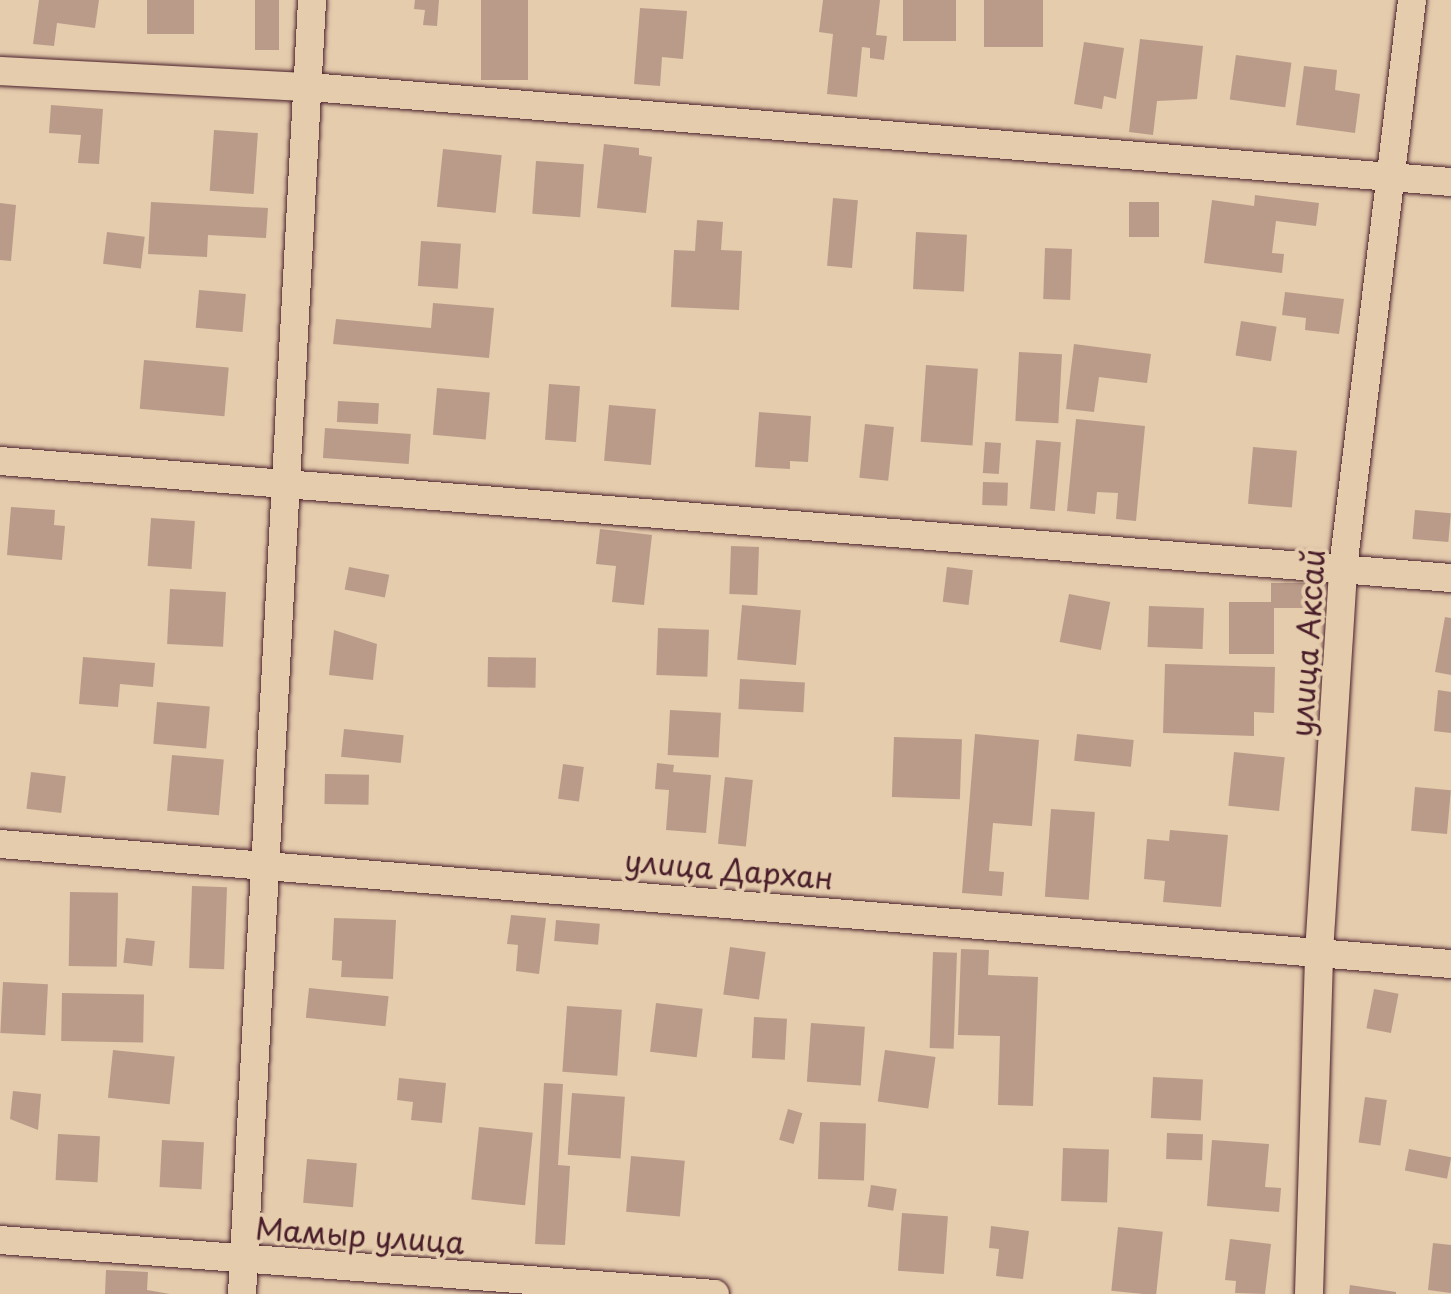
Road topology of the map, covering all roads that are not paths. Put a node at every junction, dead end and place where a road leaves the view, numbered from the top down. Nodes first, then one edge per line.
1 (312, 0) edge
2 (1412, 0) edge
3 (0, 71) edge
4 (310, 87) junction
5 (1391, 177) junction
6 (1451, 182) edge
7 (0, 460) edge
8 (288, 480) junction
9 (1343, 568) junction
10 (1451, 578) edge
11 (0, 844) edge
12 (267, 861) junction
13 (1319, 952) junction
14 (1451, 964) edge
15 (0, 1240) edge
16 (244, 1259) junction
17 (242, 1294) edge
18 (715, 1294) edge
19 (1308, 1294) edge

1 - 4 street
2 - 5 street, улица Аксай
3 - 4 street
4 - 5 street
4 - 8 street
5 - 6 street
5 - 9 street, улица Аксай
7 - 8 street
8 - 9 street
8 - 12 street
9 - 10 street
9 - 13 street, улица Аксай
11 - 12 street, улица Дархан
12 - 13 street, улица Дархан
12 - 16 street
13 - 14 street, улица Дархан
13 - 19 street, улица Аксай
15 - 16 street, Мамыр улица
16 - 17 street
16 - 18 street, Мамыр улица

